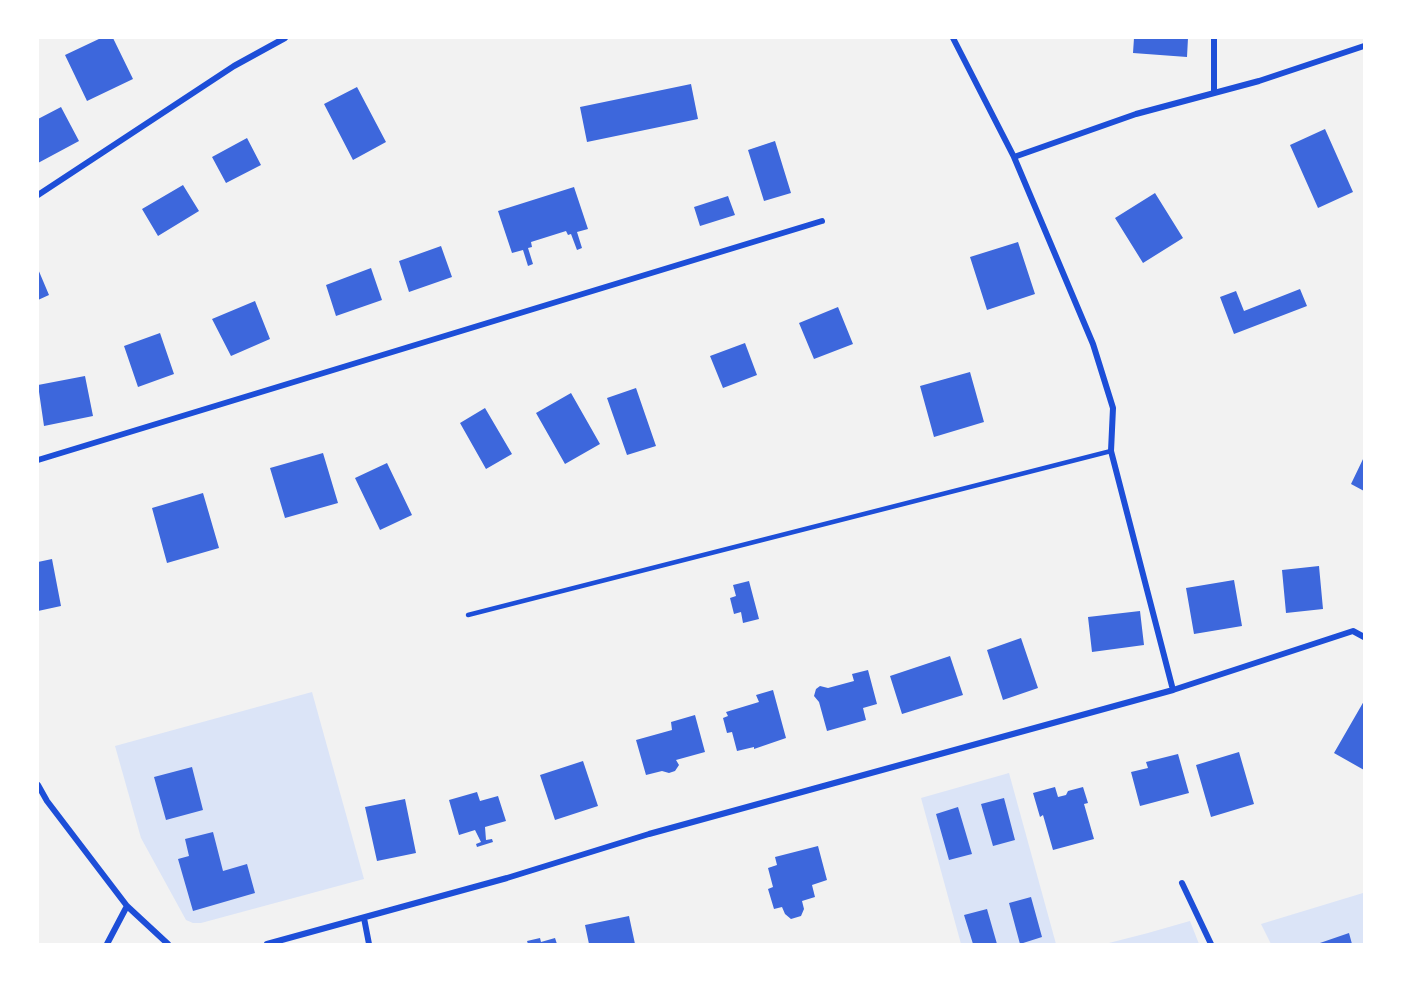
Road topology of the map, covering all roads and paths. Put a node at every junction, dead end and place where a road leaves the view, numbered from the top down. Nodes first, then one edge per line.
1 (285, 38) edge
2 (953, 38) edge
3 (1214, 38) edge
4 (1365, 46) edge
5 (1214, 93) junction
6 (1014, 157) junction
7 (38, 195) edge
8 (822, 221) dead end
9 (1111, 451) junction
10 (38, 460) edge
11 (468, 615) dead end
12 (1365, 637) edge
13 (1173, 690) junction
14 (38, 785) edge
15 (1182, 883) dead end
16 (127, 906) junction
17 (363, 918) junction
18 (107, 945) edge
19 (168, 945) edge
20 (267, 945) edge
21 (369, 945) edge
22 (1211, 945) edge

1 - 7 street
2 - 6 street
3 - 5 street
4 - 5 street
5 - 6 street
6 - 9 street
8 - 10 street
9 - 11 lane
9 - 13 street
12 - 13 street
13 - 17 street
14 - 16 street
15 - 22 street
16 - 18 street
16 - 19 street
17 - 20 street
17 - 21 street

